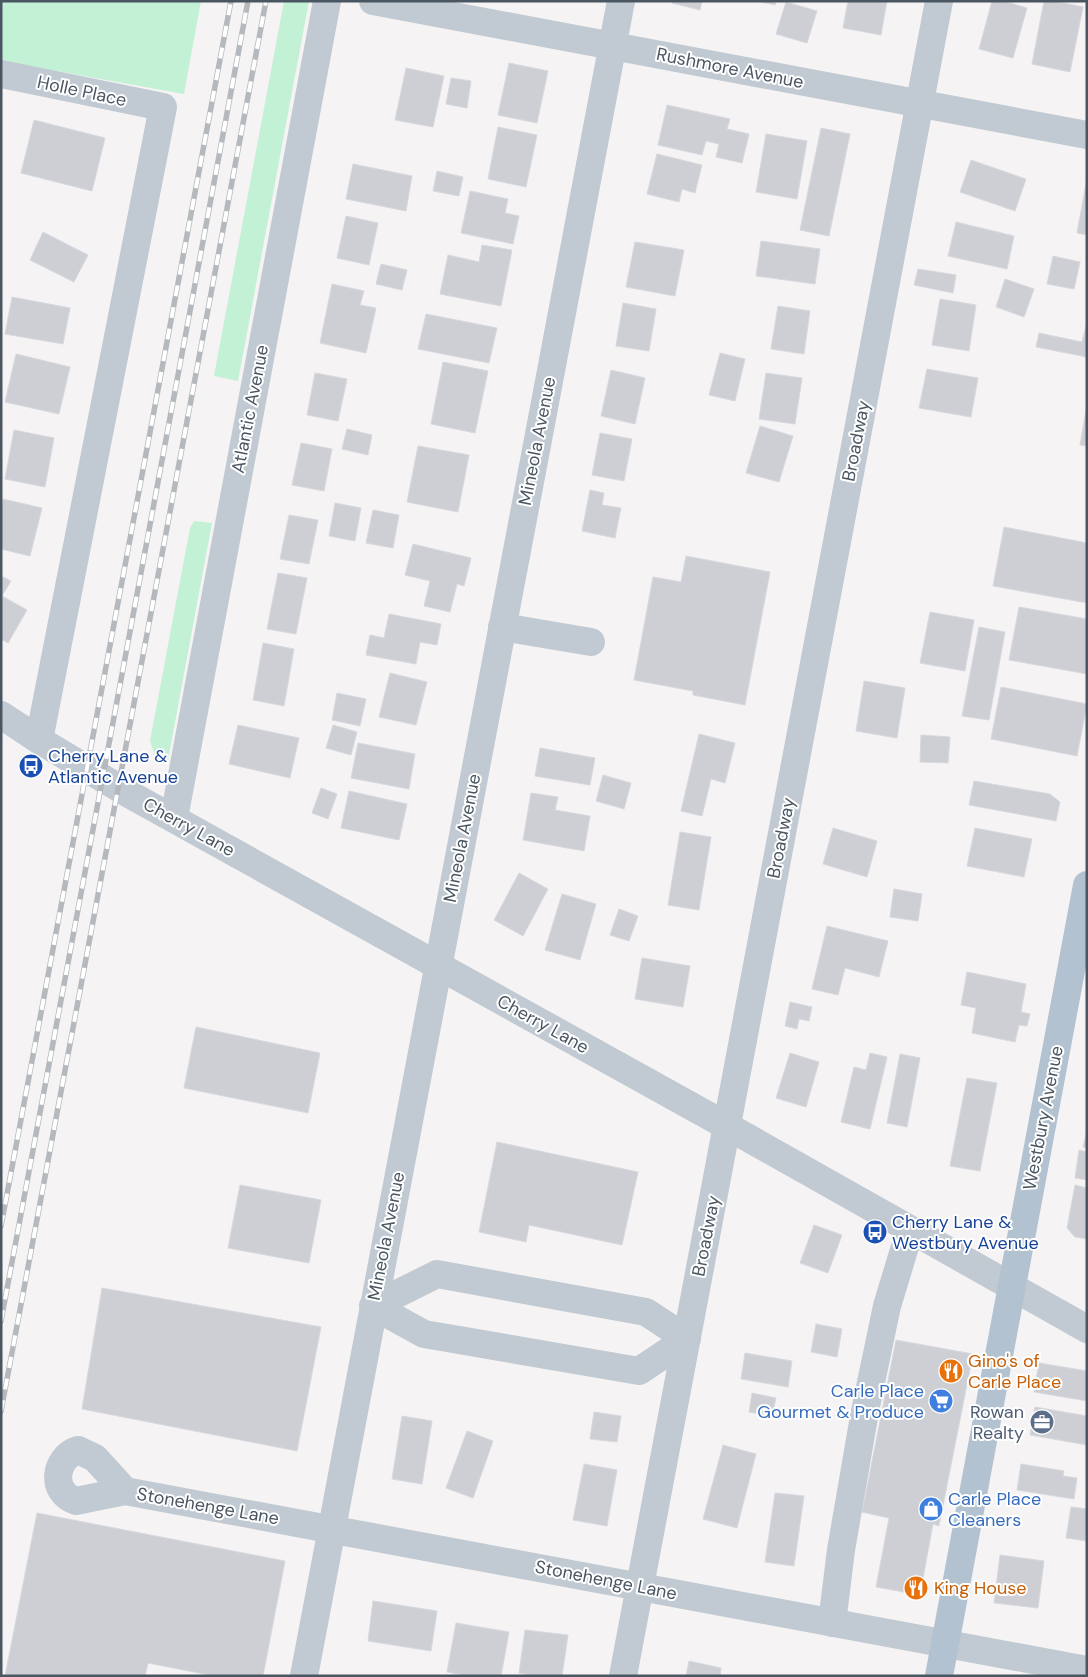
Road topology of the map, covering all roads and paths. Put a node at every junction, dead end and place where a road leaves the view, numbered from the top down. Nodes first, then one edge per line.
1 (327, 1) edge
2 (373, 1) edge
3 (621, 1) edge
4 (939, 1) edge
5 (612, 46) junction
6 (1, 74) edge
7 (920, 104) junction
8 (1087, 135) edge
9 (502, 627) junction
10 (591, 642) dead end
11 (1, 715) edge
12 (39, 740) junction
13 (174, 818) junction
14 (1087, 886) edge
15 (438, 965) junction
16 (727, 1126) junction
17 (910, 1230) junction
18 (1012, 1286) junction
19 (373, 1306) junction
20 (1087, 1329) edge
21 (687, 1339) junction
22 (125, 1491) dead end
23 (331, 1529) junction
24 (640, 1587) junction
25 (832, 1622) junction
26 (945, 1644) junction
27 (1087, 1670) edge
28 (304, 1676) edge
29 (623, 1676) edge
30 (939, 1676) edge

1 - 13 street, Atlantic Avenue
2 - 5 street, Rushmore Avenue
3 - 5 street, Mineola Avenue
4 - 7 street, Broadway
5 - 7 street, Rushmore Avenue
5 - 9 street, Mineola Avenue
6 - 12 street, Holle Place
7 - 8 street, Rushmore Avenue
7 - 16 street, Broadway
9 - 10 street
9 - 15 street, Mineola Avenue
11 - 12 street, Cherry Lane
12 - 13 street, Cherry Lane
13 - 15 street, Cherry Lane
14 - 18 main road, Westbury Avenue
15 - 16 street, Cherry Lane
15 - 19 street, Mineola Avenue
16 - 17 street, Cherry Lane
16 - 21 street, Broadway
17 - 18 street, Cherry Lane
17 - 25 street
18 - 20 street, Cherry Lane
18 - 26 main road, Westbury Avenue
19 - 21 street
19 - 21 street
19 - 23 street, Mineola Avenue
21 - 24 street, Broadway
22 - 23 street, Stonehenge Lane
23 - 24 street, Stonehenge Lane
23 - 28 street, Mineola Avenue
24 - 25 street, Stonehenge Lane
24 - 29 street, Broadway
25 - 26 street, Stonehenge Lane
26 - 27 street, Stonehenge Lane
26 - 30 main road, Westbury Avenue

